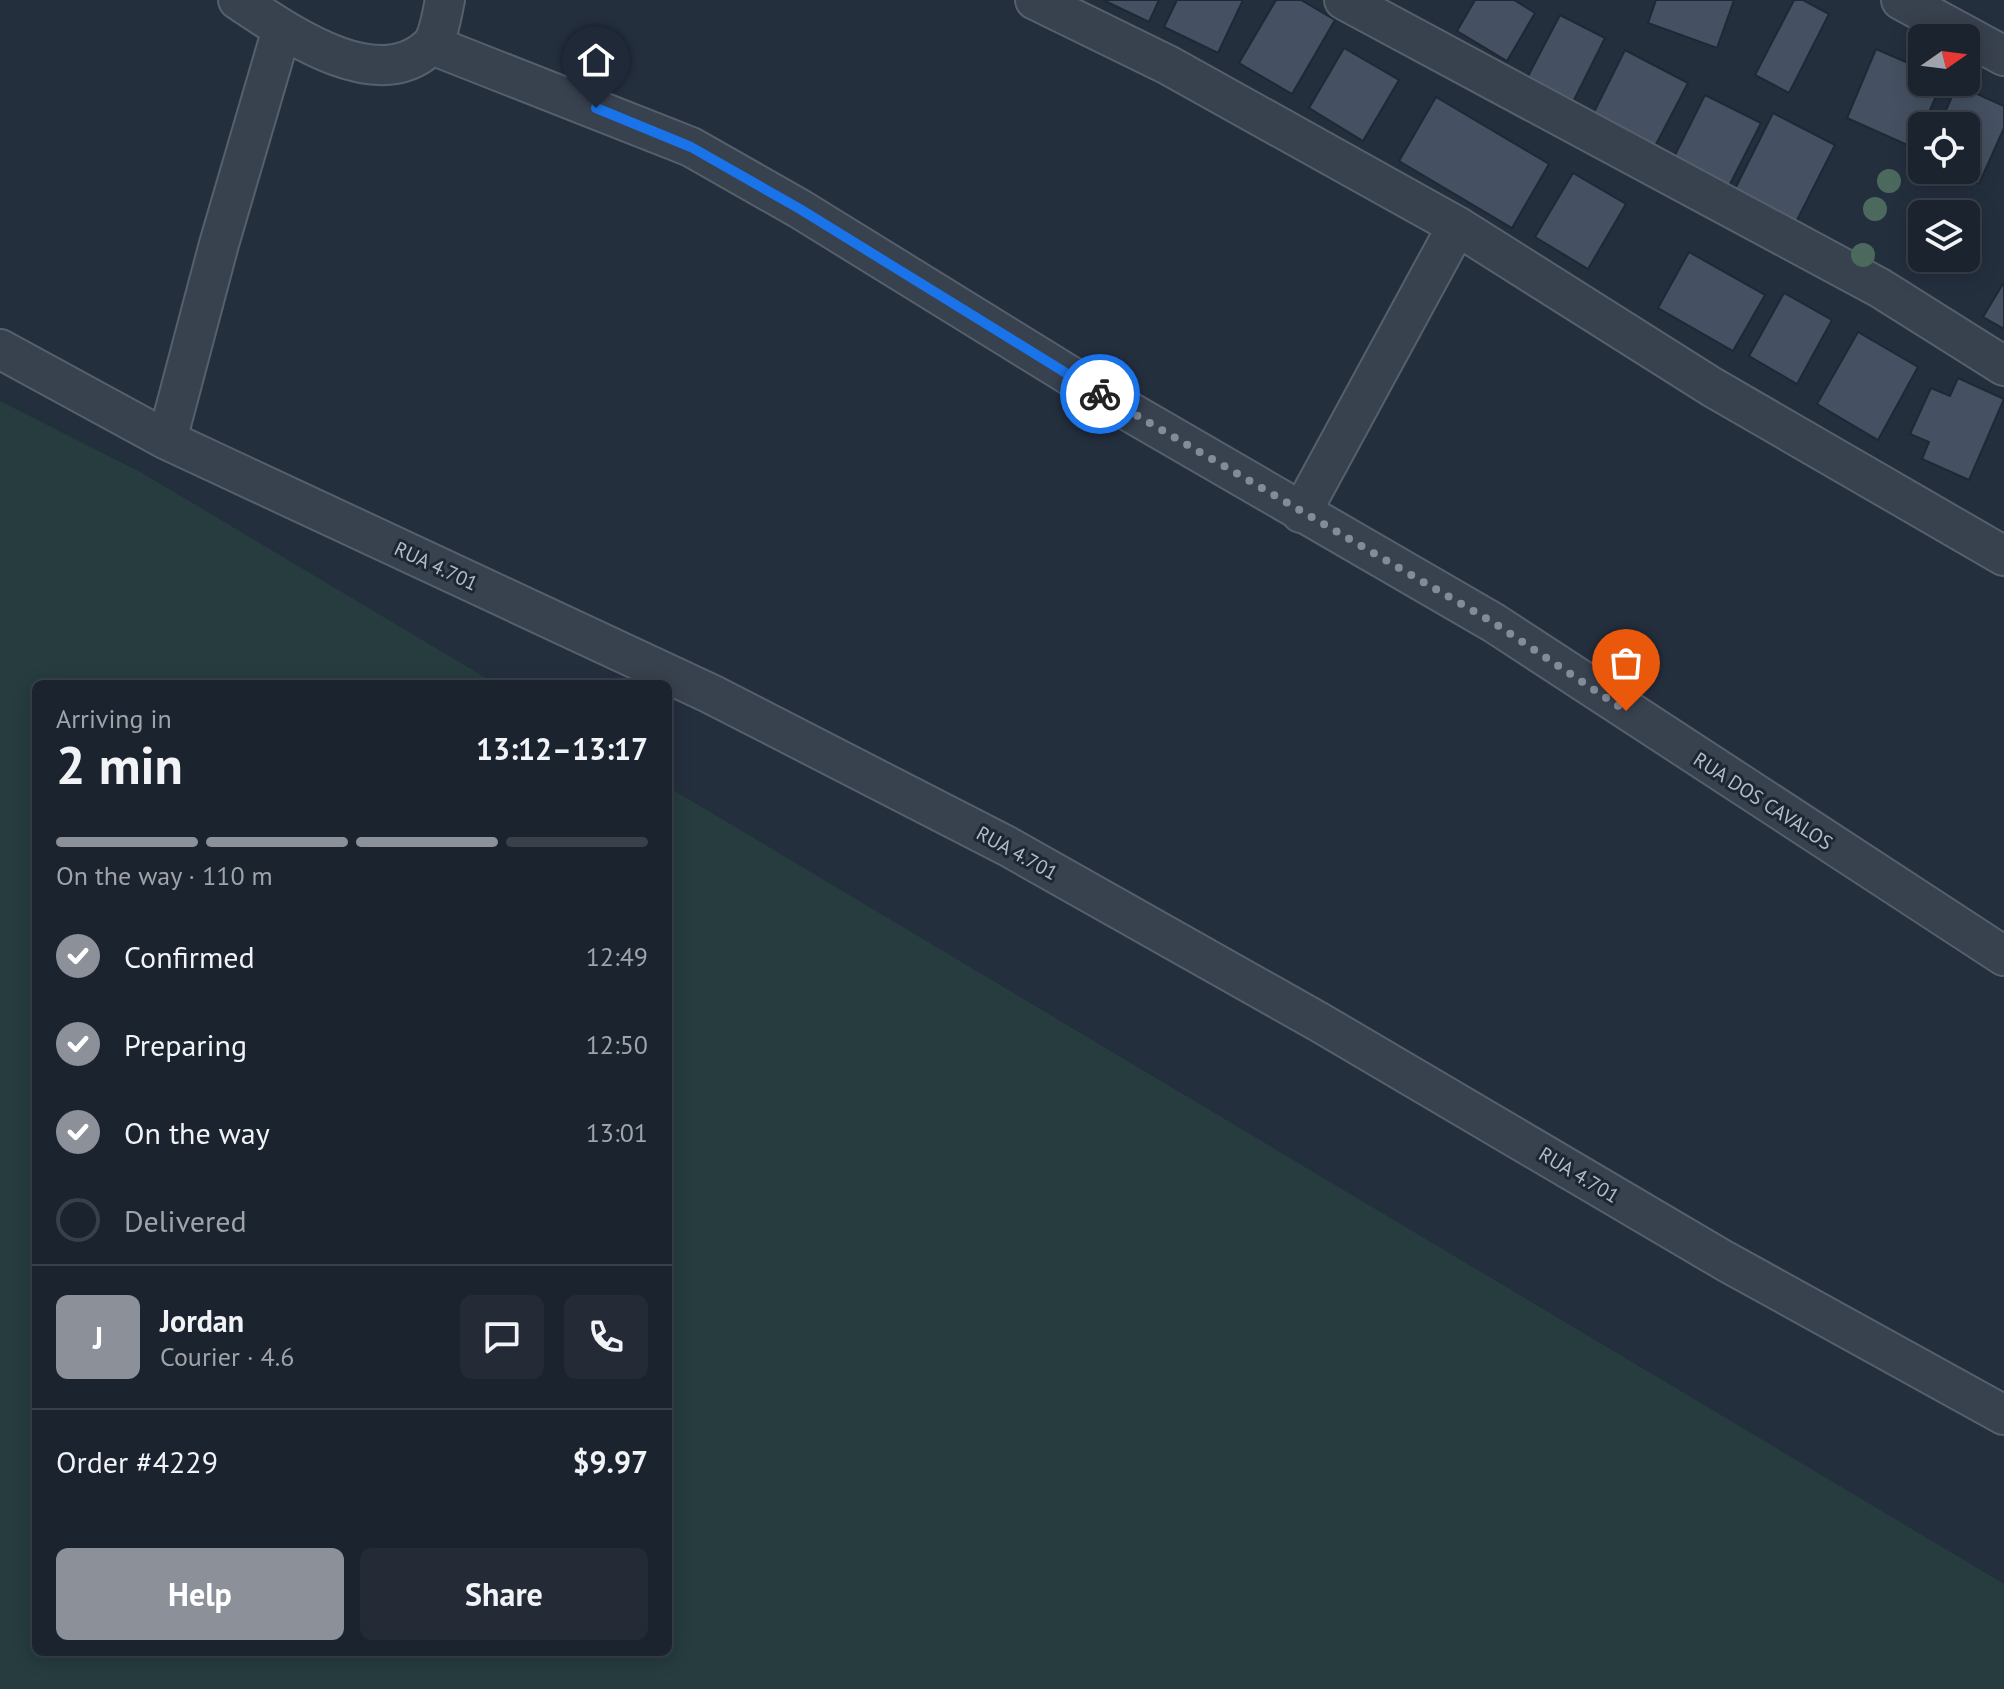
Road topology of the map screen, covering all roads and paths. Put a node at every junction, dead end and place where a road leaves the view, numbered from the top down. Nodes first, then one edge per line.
1 (238, 0) edge
2 (445, 0) edge
3 (1035, 0) edge
4 (1344, 0) edge
5 (1901, 0) edge
6 (282, 29) junction
7 (432, 45) junction
8 (2004, 56) edge
9 (1457, 226) junction
10 (0, 349) edge
11 (2004, 366) edge
12 (167, 440) junction
13 (1301, 513) junction
14 (2004, 556) edge
15 (2004, 956) edge
16 (2004, 1415) edge

1 - 6 street
2 - 7 street
3 - 9 street
4 - 11 street
5 - 8 street
6 - 7 street
6 - 12 street
7 - 13 street, RUA DOS CAVALOS
9 - 13 street
9 - 14 street
10 - 12 street, RUA 4.701
12 - 16 street, RUA 4.701
13 - 15 street, RUA DOS CAVALOS

